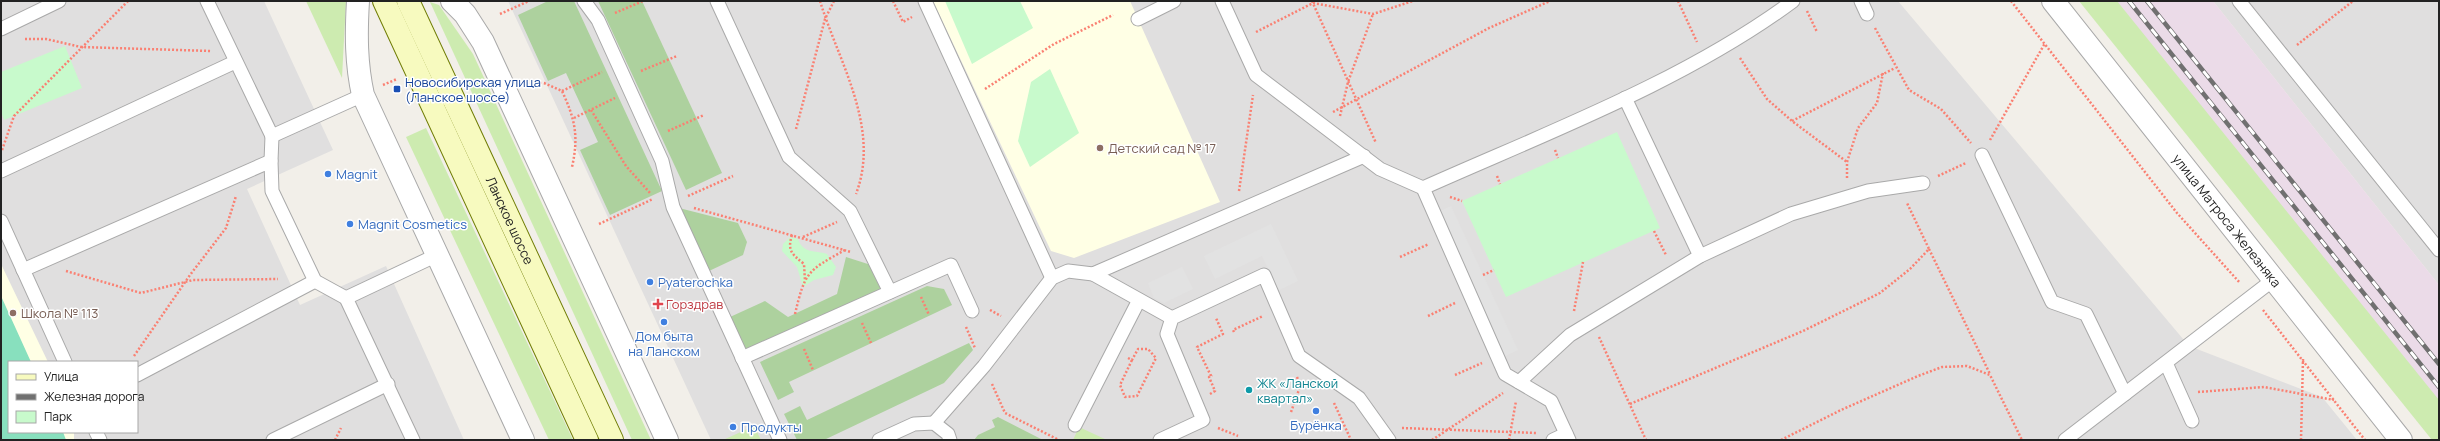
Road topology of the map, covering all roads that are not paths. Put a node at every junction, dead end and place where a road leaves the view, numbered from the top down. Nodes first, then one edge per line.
1 (59, 1) edge
2 (207, 1) edge
3 (358, 1) edge
4 (384, 1) edge
5 (408, 1) edge
6 (452, 1) edge
7 (584, 1) edge
8 (717, 1) edge
9 (925, 1) edge
10 (1174, 1) edge
11 (1222, 1) edge
12 (1861, 1) edge
13 (2053, 1) edge
14 (2239, 1) edge
15 (1799, 3) edge
16 (1867, 14) road end
17 (1138, 19) dead end
18 (1, 29) edge
19 (233, 58) junction
20 (363, 95) junction
21 (1625, 98) junction
22 (272, 136) junction
23 (1982, 155) road end
24 (1364, 156) junction
25 (271, 161) junction
26 (1, 171) edge
27 (1923, 183) road end
28 (1424, 188) junction
29 (2, 227) edge
30 (2439, 250) edge
31 (437, 255) junction
32 (1700, 256) junction
33 (23, 270) junction
34 (1093, 274) junction
35 (1052, 278) junction
36 (2273, 280) junction
37 (314, 281) junction
38 (890, 292) junction
39 (346, 298) junction
40 (1139, 300) junction
41 (972, 311) road end
42 (1172, 318) junction
43 (742, 358) junction
44 (65, 361) edge
45 (2166, 362) junction
46 (138, 374) edge
47 (1519, 382) junction
48 (388, 384) junction
49 (2125, 394) junction
50 (2192, 421) dead end
51 (934, 423) junction
52 (1075, 425) dead end
53 (1568, 437) edge
54 (273, 440) edge
55 (413, 440) edge
56 (523, 440) edge
57 (588, 440) edge
58 (612, 440) edge
59 (666, 440) edge
60 (780, 440) edge
61 (879, 440) edge
62 (950, 440) edge
63 (1160, 440) edge
64 (1388, 440) edge
65 (1553, 440) edge
66 (2064, 440) edge
67 (2401, 440) edge

1 - 18 lane
2 - 19 lane
3 - 20 street
4 - 57 main road, Ланское шоссе
5 - 58 main road, Ланское шоссе
6 - 59 street
7 - 43 lane
8 - 38 lane
9 - 35 lane
10 - 17 lane
11 - 24 lane
12 - 16 lane
13 - 36 street, улица Матроса Железняка
14 - 30 lane
15 - 21 lane
19 - 22 lane
19 - 26 lane
20 - 22 lane
20 - 31 street
21 - 28 lane
21 - 32 lane
22 - 25 lane
23 - 49 lane
24 - 28 lane
24 - 34 lane
25 - 33 lane
25 - 37 lane
27 - 32 lane
28 - 47 lane
29 - 33 lane
31 - 39 lane
31 - 56 street
32 - 47 lane
33 - 44 lane
34 - 35 lane
34 - 40 lane
35 - 51 lane
36 - 45 lane
36 - 67 street, улица Матроса Железняка
37 - 39 lane
37 - 46 lane
38 - 41 lane
38 - 43 lane
39 - 48 lane
40 - 42 lane
40 - 52 lane
42 - 63 lane
42 - 64 lane
43 - 60 lane
45 - 49 lane
45 - 50 lane
47 - 53 lane
48 - 54 lane
48 - 55 lane
49 - 66 lane
51 - 61 lane
51 - 62 lane
53 - 65 lane

